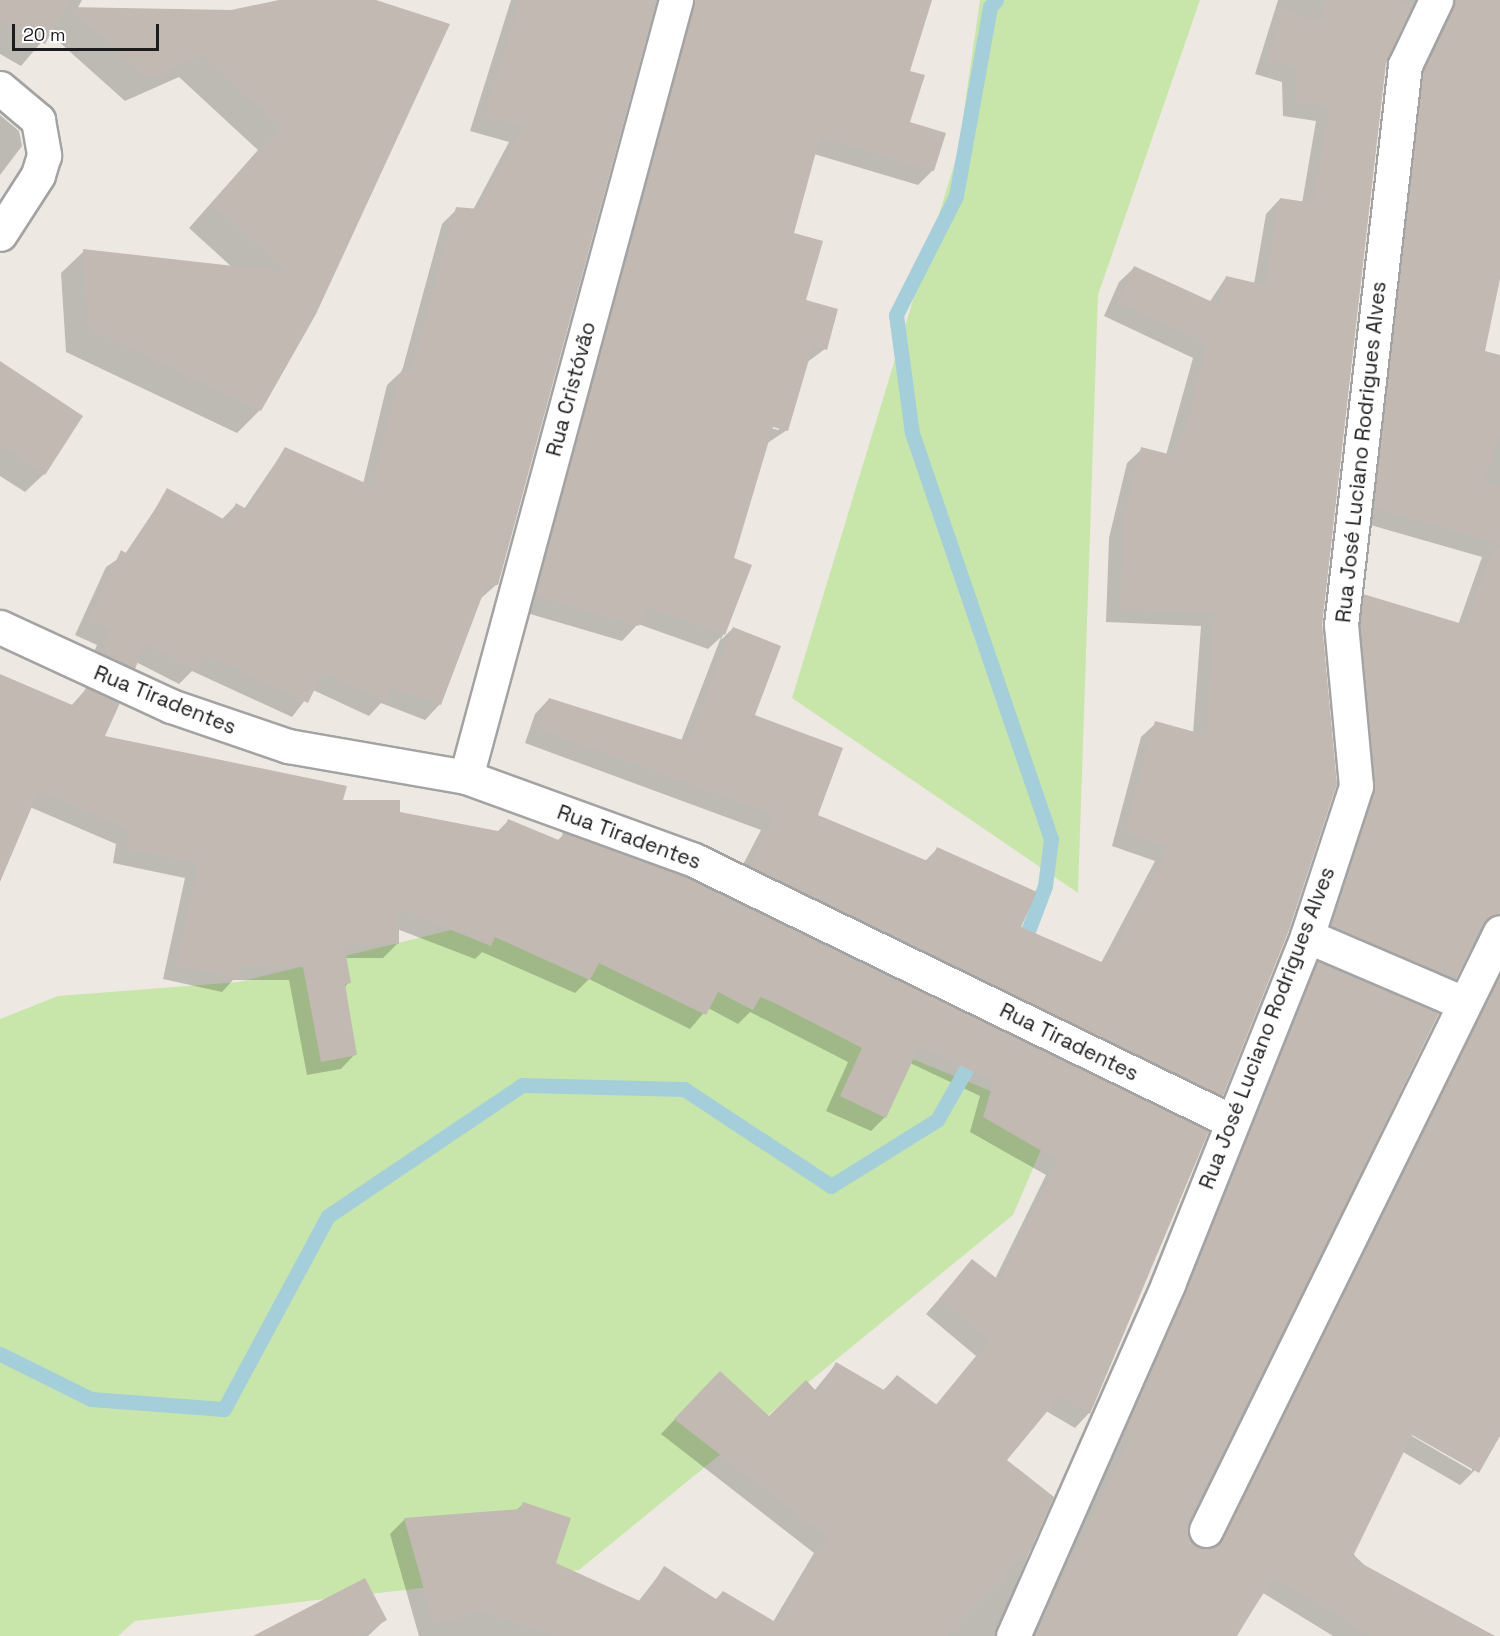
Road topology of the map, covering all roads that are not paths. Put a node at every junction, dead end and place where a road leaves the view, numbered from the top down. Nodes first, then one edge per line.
1 (675, 0) edge
2 (1436, 0) edge
3 (0, 88) edge
4 (0, 234) edge
5 (0, 627) edge
6 (466, 777) junction
7 (1500, 932) edge
8 (1307, 936) junction
9 (1463, 1003) junction
10 (1231, 1121) junction
11 (1206, 1530) dead end
12 (1013, 1636) edge

1 - 6 street, Rua Cristóvão
2 - 8 street, Rua José Luciano Rodrigues Alves
3 - 4 street
5 - 6 street, Rua Tiradentes
6 - 10 street, Rua Tiradentes
7 - 9 street
8 - 9 street
8 - 10 street, Rua José Luciano Rodrigues Alves
9 - 11 street
10 - 12 street, Rua José Luciano Rodrigues Alves

